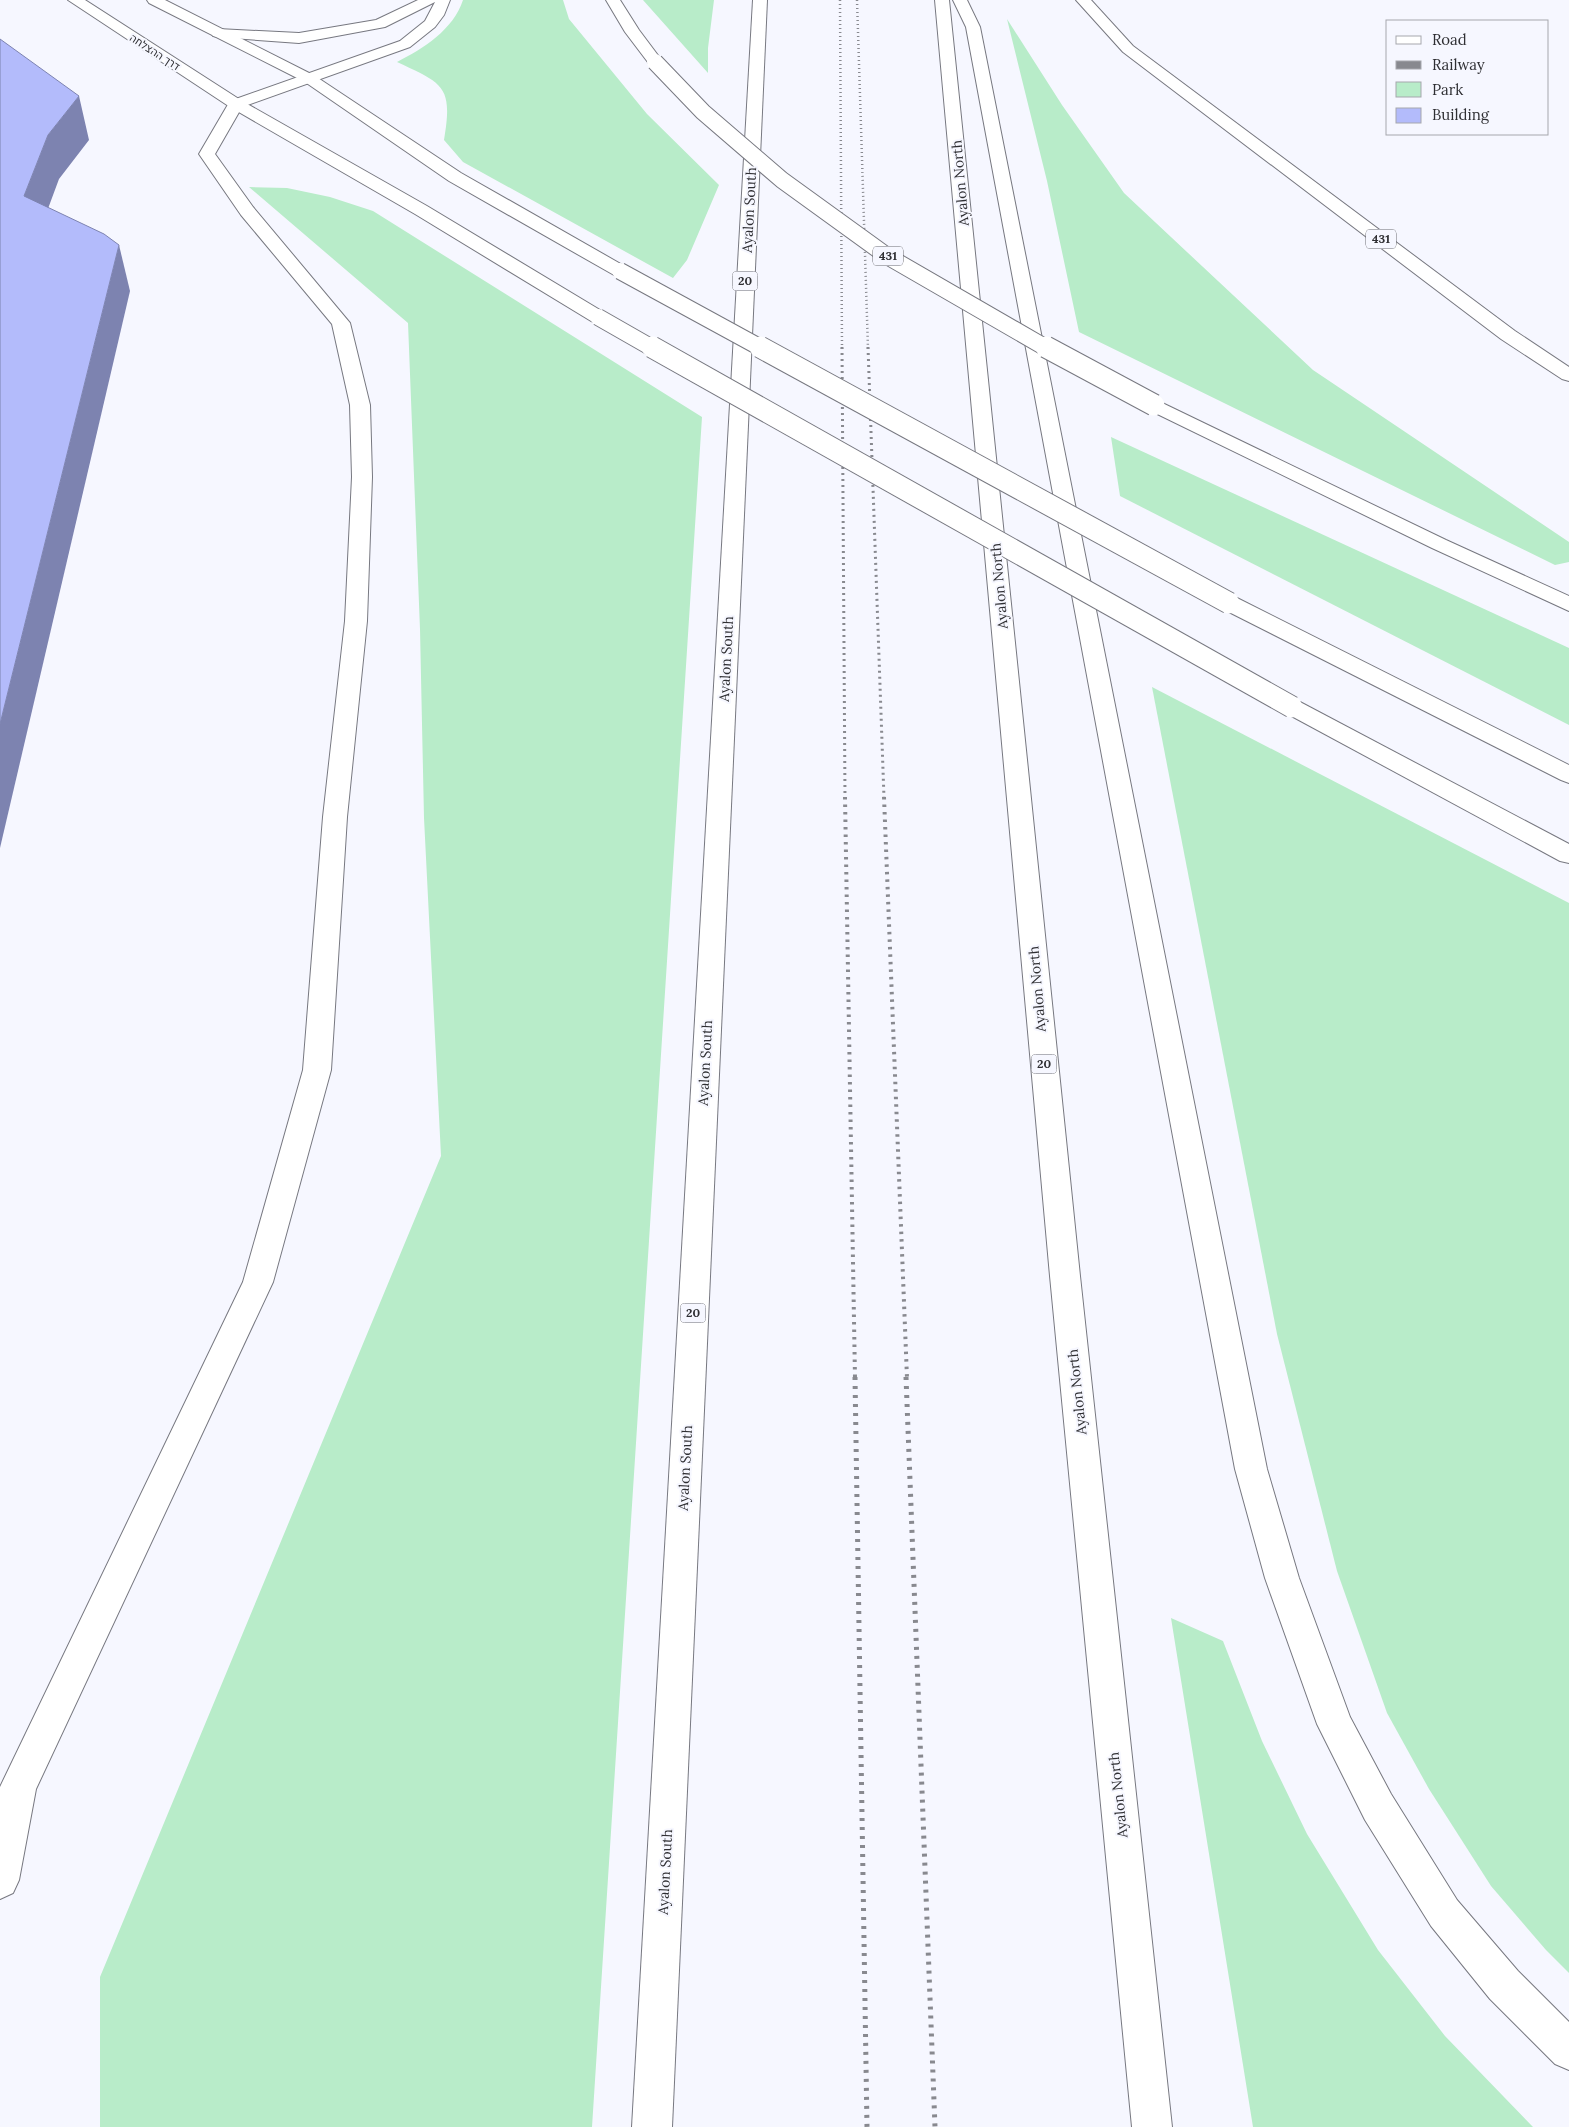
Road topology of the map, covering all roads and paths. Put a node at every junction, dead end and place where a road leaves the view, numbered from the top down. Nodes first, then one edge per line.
1 (74, 0) edge
2 (154, 0) edge
3 (429, 0) edge
4 (443, 0) edge
5 (613, 0) edge
6 (760, 0) edge
7 (942, 0) edge
8 (960, 0) edge
9 (1083, 0) edge
10 (218, 33) junction
11 (310, 79) junction
12 (236, 104) junction
13 (1569, 375) edge
14 (1569, 604) edge
15 (1569, 775) edge
16 (1569, 855) edge
17 (0, 1880) edge
18 (1569, 2050) edge
19 (652, 2127) edge
20 (1152, 2127) edge

1 - 12 main road, דרך ההצלחה
2 - 10 main road
3 - 10 main road
4 - 11 main road
5 - 14 main road, 431, bridge
6 - 19 main road, Ayalon South / 20
7 - 20 main road, Ayalon North / 20
8 - 18 main road
9 - 13 main road, 431
10 - 11 main road
11 - 12 main road
11 - 15 main road, bridge
12 - 16 main road, דרך ההצלחה, bridge
12 - 17 main road

